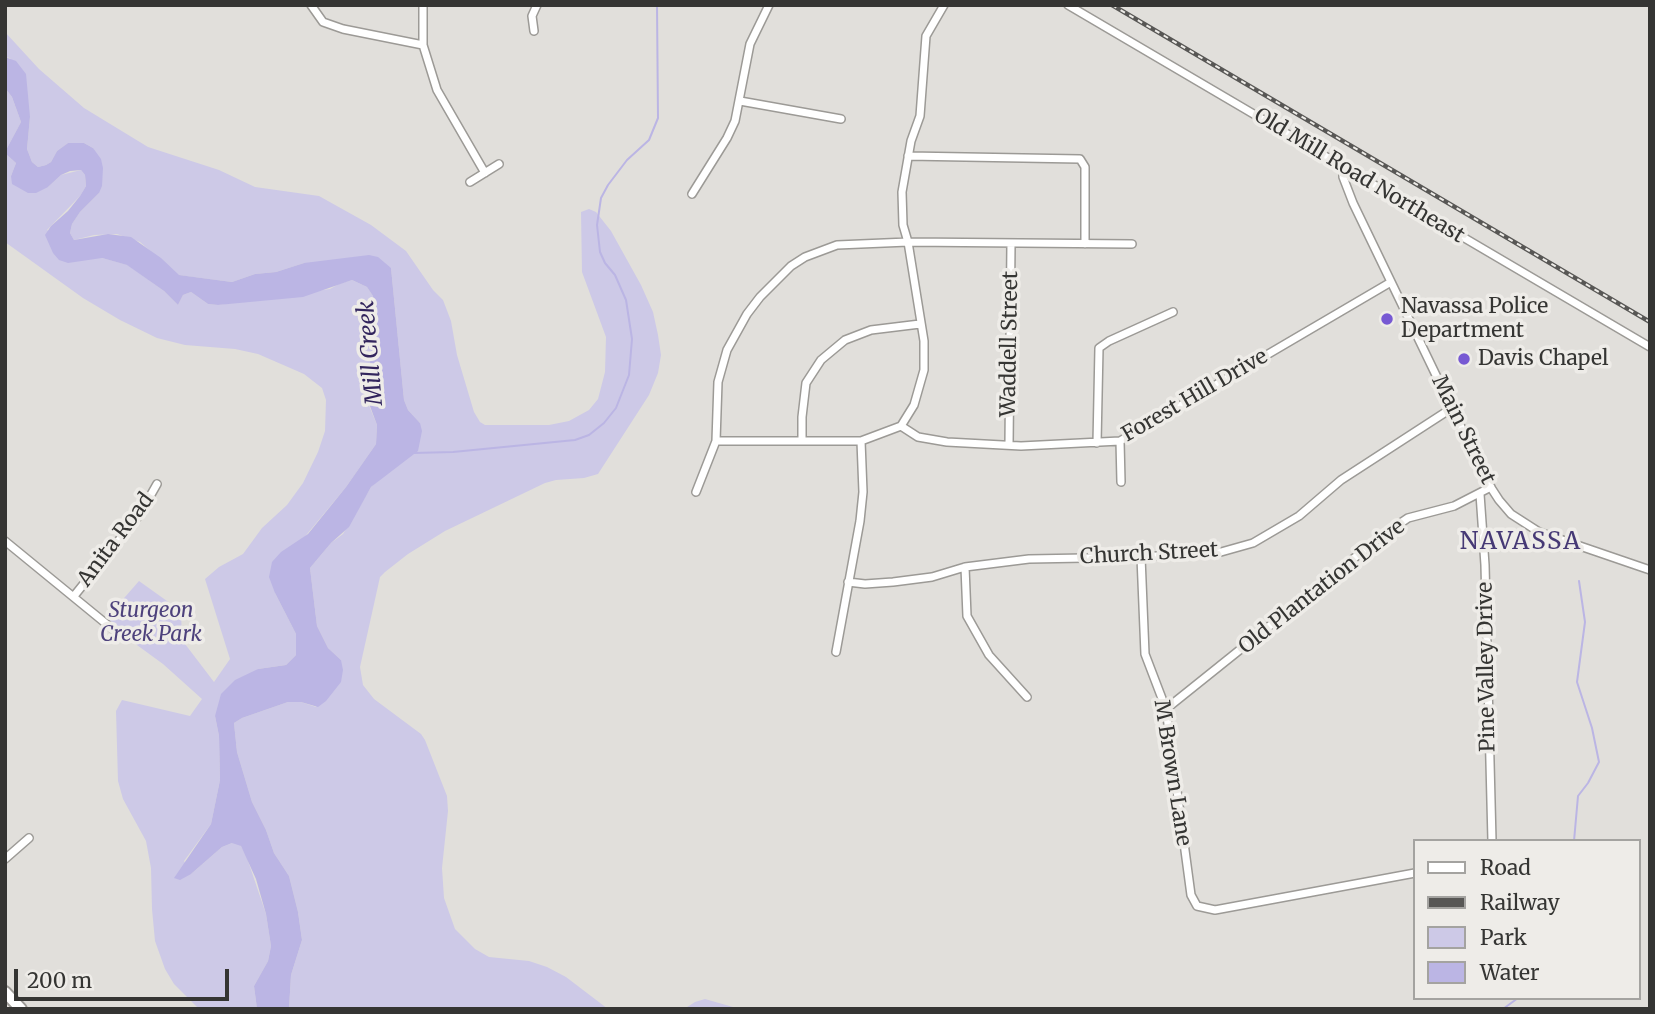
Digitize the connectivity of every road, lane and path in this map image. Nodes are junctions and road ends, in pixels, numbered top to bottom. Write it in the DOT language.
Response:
graph roads {
  1 [pos="311,5"];
  2 [pos="423,5"];
  3 [pos="537,5"];
  4 [pos="769,5"];
  5 [pos="944,5"];
  6 [pos="1068,5"];
  7 [pos="534,31"];
  8 [pos="423,45"];
  9 [pos="740,101"];
  10 [pos="841,119"];
  11 [pos="908,156"];
  12 [pos="499,164"];
  13 [pos="1343,167"];
  14 [pos="485,173"];
  15 [pos="470,181"];
  16 [pos="692,194"];
  17 [pos="908,242"];
  18 [pos="1011,243"];
  19 [pos="1085,244"];
  20 [pos="1132,244"];
  21 [pos="1391,282"];
  22 [pos="1173,312"];
  23 [pos="920,324"];
  24 [pos="1650,348"];
  25 [pos="1452,408"];
  26 [pos="901,425"];
  27 [pos="802,439"];
  28 [pos="716,441"];
  29 [pos="861,441"];
  30 [pos="1120,441"];
  31 [pos="1097,443"];
  32 [pos="1009,445"];
  33 [pos="1121,482"];
  34 [pos="157,484"];
  35 [pos="1491,487"];
  36 [pos="696,492"];
  37 [pos="1480,494"];
  38 [pos="5,541"];
  39 [pos="1141,557"];
  40 [pos="965,567"];
  41 [pos="1650,570"];
  42 [pos="848,582"];
  43 [pos="74,596"];
  44 [pos="115,631"];
  45 [pos="836,652"];
  46 [pos="1027,697"];
  47 [pos="1166,709"];
  48 [pos="29,838"];
  49 [pos="1492,839"];
  50 [pos="5,859"];
  51 [pos="1414,873"];
  52 [pos="5,992"];
  53 [pos="21,1009"];
  1 -- 8 [label="street"];
  2 -- 8 [label="street"];
  3 -- 7 [label="street"];
  4 -- 9 [label="street"];
  5 -- 11 [label="street"];
  6 -- 13 [label="street, Old Mill Road Northeast"];
  8 -- 14 [label="street"];
  9 -- 10 [label="street"];
  9 -- 16 [label="street"];
  11 -- 17 [label="street"];
  11 -- 19 [label="street"];
  12 -- 14 [label="street"];
  13 -- 21 [label="street, Main Street"];
  13 -- 24 [label="street, Old Mill Road Northeast"];
  14 -- 15 [label="street"];
  17 -- 18 [label="street"];
  17 -- 23 [label="street"];
  17 -- 28 [label="street"];
  18 -- 19 [label="street"];
  18 -- 32 [label="street, Waddell Street"];
  19 -- 20 [label="street"];
  21 -- 25 [label="street, Main Street"];
  21 -- 30 [label="street, Forest Hill Drive"];
  22 -- 31 [label="street"];
  23 -- 26 [label="street"];
  23 -- 27 [label="street"];
  25 -- 35 [label="street, Main Street"];
  25 -- 39 [label="street, Church Street"];
  26 -- 29 [label="street"];
  26 -- 32 [label="street, Forest Hill Drive"];
  27 -- 28 [label="street"];
  27 -- 29 [label="street"];
  28 -- 36 [label="street"];
  29 -- 42 [label="street"];
  30 -- 31 [label="street, Forest Hill Drive"];
  30 -- 33 [label="street"];
  31 -- 32 [label="street, Forest Hill Drive"];
  34 -- 43 [label="street, Anita Road"];
  35 -- 37 [label="street, Old Plantation Drive"];
  35 -- 41 [label="street, Main Street"];
  37 -- 47 [label="street, Old Plantation Drive"];
  37 -- 49 [label="street, Pine Valley Drive"];
  38 -- 43 [label="street"];
  39 -- 40 [label="street, Church Street"];
  39 -- 47 [label="street, M Brown Lane"];
  40 -- 42 [label="street, Church Street"];
  40 -- 46 [label="street"];
  42 -- 45 [label="street"];
  43 -- 44 [label="street"];
  47 -- 51 [label="street, M Brown Lane"];
  48 -- 50 [label="street"];
  52 -- 53 [label="main road"];
}
